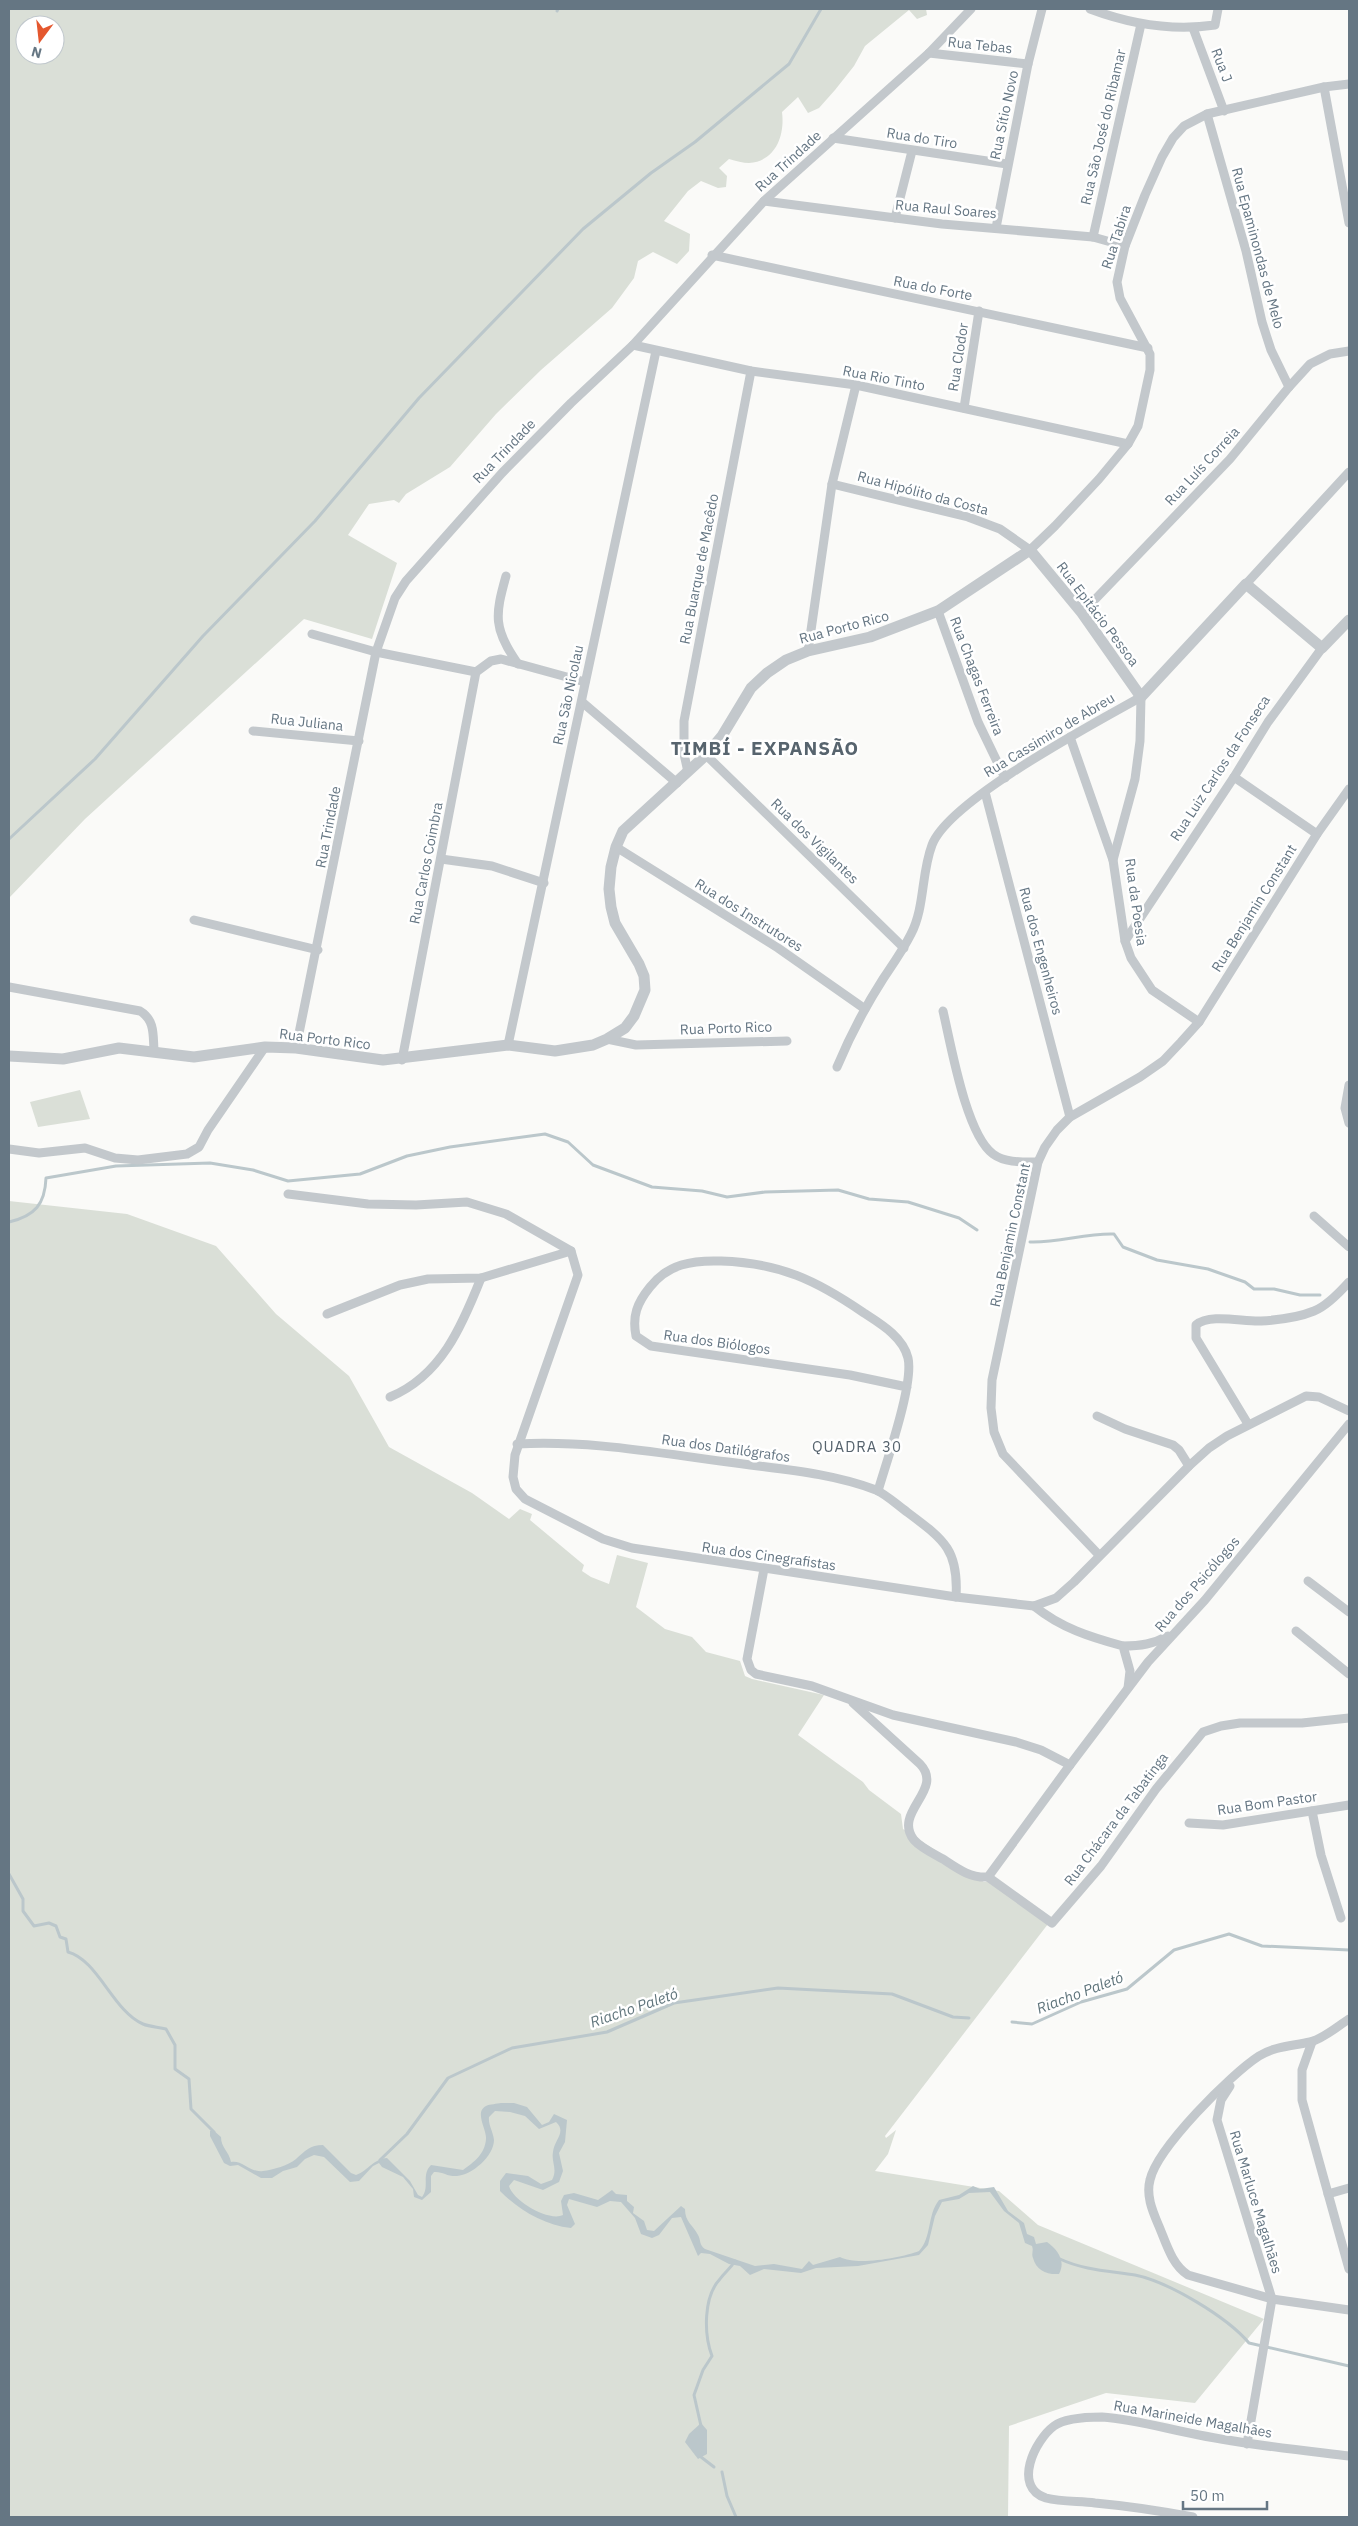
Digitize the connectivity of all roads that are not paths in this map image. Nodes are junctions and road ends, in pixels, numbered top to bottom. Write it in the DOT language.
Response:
graph roads {
  1 [pos="971,9"];
  2 [pos="1042,9"];
  3 [pos="1090,9"];
  4 [pos="1218,9"];
  5 [pos="1103,11"];
  6 [pos="1141,24"];
  7 [pos="1193,28"];
  8 [pos="929,53"];
  9 [pos="1028,64"];
  10 [pos="1349,84"];
  11 [pos="1324,87"];
  12 [pos="1224,111"];
  13 [pos="1207,114"];
  14 [pos="834,138"];
  15 [pos="912,151"];
  16 [pos="1008,164"];
  17 [pos="764,201"];
  18 [pos="894,218"];
  19 [pos="1349,223"];
  20 [pos="996,228"];
  21 [pos="1093,237"];
  22 [pos="1125,246"];
  23 [pos="712,255"];
  24 [pos="979,311"];
  25 [pos="633,345"];
  26 [pos="1148,348"];
  27 [pos="656,351"];
  28 [pos="1349,351"];
  29 [pos="751,371"];
  30 [pos="856,385"];
  31 [pos="1288,387"];
  32 [pos="964,408"];
  33 [pos="1128,444"];
  34 [pos="1349,472"];
  35 [pos="832,484"];
  36 [pos="1030,550"];
  37 [pos="506,576"];
  38 [pos="1246,584"];
  39 [pos="938,611"];
  40 [pos="1082,613"];
  41 [pos="1349,620"];
  42 [pos="312,634"];
  43 [pos="1322,648"];
  44 [pos="808,651"];
  45 [pos="376,652"];
  46 [pos="518,664"];
  47 [pos="476,672"];
  48 [pos="585,682"];
  49 [pos="1141,697"];
  50 [pos="582,702"];
  51 [pos="254,731"];
  52 [pos="1070,737"];
  53 [pos="358,741"];
  54 [pos="706,756"];
  55 [pos="688,772"];
  56 [pos="1004,778"];
  57 [pos="1234,778"];
  58 [pos="677,782"];
  59 [pos="1349,789"];
  60 [pos="985,792"];
  61 [pos="1318,834"];
  62 [pos="616,847"];
  63 [pos="440,859"];
  64 [pos="1113,860"];
  65 [pos="544,883"];
  66 [pos="194,920"];
  67 [pos="1125,941"];
  68 [pos="904,948"];
  69 [pos="318,950"];
  70 [pos="9,987"];
  71 [pos="865,1009"];
  72 [pos="943,1011"];
  73 [pos="1199,1022"];
  74 [pos="607,1040"];
  75 [pos="787,1041"];
  76 [pos="508,1046"];
  77 [pos="266,1047"];
  78 [pos="296,1048"];
  79 [pos="154,1051"];
  80 [pos="9,1056"];
  81 [pos="402,1060"];
  82 [pos="837,1067"];
  83 [pos="1349,1087"];
  84 [pos="1070,1117"];
  85 [pos="1349,1124"];
  86 [pos="9,1149"];
  87 [pos="1038,1162"];
  88 [pos="288,1194"];
  89 [pos="1314,1216"];
  90 [pos="1349,1247"];
  91 [pos="571,1251"];
  92 [pos="481,1278"];
  93 [pos="1349,1282"];
  94 [pos="327,1314"];
  95 [pos="907,1387"];
  96 [pos="390,1397"];
  97 [pos="1349,1411"];
  98 [pos="1097,1416"];
  99 [pos="1248,1424"];
  100 [pos="1349,1424"];
  101 [pos="517,1444"];
  102 [pos="1188,1466"];
  103 [pos="878,1491"];
  104 [pos="1100,1555"];
  105 [pos="764,1569"];
  106 [pos="1308,1581"];
  107 [pos="956,1597"];
  108 [pos="1034,1606"];
  109 [pos="1349,1612"];
  110 [pos="1296,1630"];
  111 [pos="1173,1633"];
  112 [pos="1124,1646"];
  113 [pos="1349,1674"];
  114 [pos="1127,1690"];
  115 [pos="851,1702"];
  116 [pos="1349,1718"];
  117 [pos="1070,1765"];
  118 [pos="1349,1805"];
  119 [pos="1312,1811"];
  120 [pos="1189,1823"];
  121 [pos="988,1877"];
  122 [pos="1341,1918"];
  123 [pos="1349,2019"];
  124 [pos="1312,2042"];
  125 [pos="1235,2077"];
  126 [pos="1349,2188"];
  127 [pos="1328,2194"];
  128 [pos="1349,2269"];
  129 [pos="1272,2299"];
  130 [pos="1349,2310"];
  131 [pos="1247,2444"];
  132 [pos="1349,2456"];
  133 [pos="1193,2517"];
  1 -- 8 [label="street, Rua Trindade"];
  2 -- 9 [label="street, Rua Sítio Novo"];
  3 -- 5 [label="street"];
  4 -- 7 [label="street"];
  5 -- 6 [label="street"];
  6 -- 7 [label="street"];
  6 -- 21 [label="street, Rua São José do Ribamar"];
  7 -- 12 [label="street, Rua J"];
  8 -- 9 [label="street, Rua Tebas"];
  8 -- 14 [label="street, Rua Trindade"];
  9 -- 16 [label="street, Rua Sítio Novo"];
  10 -- 11 [label="street, Rua Tabira"];
  11 -- 12 [label="street, Rua Tabira"];
  11 -- 19 [label="street"];
  12 -- 13 [label="street, Rua Tabira"];
  13 -- 22 [label="street, Rua Tabira"];
  13 -- 31 [label="street, Rua Epaminondas de Melo"];
  14 -- 15 [label="street, Rua do Tiro"];
  14 -- 17 [label="street, Rua Trindade"];
  15 -- 16 [label="street, Rua do Tiro"];
  15 -- 18 [label="street"];
  16 -- 20 [label="street, Rua Sítio Novo"];
  17 -- 18 [label="street, Rua Raul Soares"];
  17 -- 23 [label="street, Rua Trindade"];
  18 -- 20 [label="street, Rua Raul Soares"];
  20 -- 21 [label="street, Rua Raul Soares"];
  21 -- 22 [label="street, Rua Raul Soares"];
  22 -- 26 [label="street, Rua Tabira"];
  23 -- 24 [label="street, Rua do Forte"];
  23 -- 25 [label="street, Rua Trindade"];
  24 -- 26 [label="street, Rua do Forte"];
  24 -- 32 [label="street, Rua Clodor"];
  25 -- 27 [label="street, Rua Rio Tinto"];
  25 -- 45 [label="street, Rua Trindade"];
  26 -- 33 [label="street, Rua Tabira"];
  27 -- 29 [label="street, Rua Rio Tinto"];
  27 -- 48 [label="street, Rua São Nicolau"];
  28 -- 31 [label="street, Rua Luís Correia"];
  29 -- 30 [label="street, Rua Rio Tinto"];
  29 -- 55 [label="street, Rua Buarque de Macêdo"];
  30 -- 32 [label="street, Rua Rio Tinto"];
  30 -- 35 [label="street"];
  31 -- 40 [label="street, Rua Luís Correia"];
  32 -- 33 [label="street, Rua Rio Tinto"];
  33 -- 36 [label="street, Rua Tabira"];
  34 -- 38 [label="street, Rua Cassimiro de Abreu"];
  35 -- 36 [label="street, Rua Hipólito da Costa"];
  35 -- 44 [label="street"];
  36 -- 39 [label="street, Rua Porto Rico"];
  36 -- 40 [label="street, Rua Epitácio Pessoa"];
  37 -- 46 [label="street"];
  38 -- 43 [label="street"];
  38 -- 49 [label="street, Rua Cassimiro de Abreu"];
  39 -- 44 [label="street, Rua Porto Rico"];
  39 -- 56 [label="street, Rua Chagas Ferreira"];
  40 -- 49 [label="street, Rua Epitácio Pessoa"];
  41 -- 43 [label="street, Rua Luiz Carlos da Fonseca"];
  42 -- 45 [label="street"];
  43 -- 57 [label="street, Rua Luiz Carlos da Fonseca"];
  44 -- 54 [label="street, Rua Porto Rico"];
  45 -- 47 [label="street"];
  45 -- 53 [label="street, Rua Trindade"];
  46 -- 47 [label="street"];
  46 -- 48 [label="street"];
  47 -- 63 [label="street, Rua Carlos Coimbra"];
  48 -- 50 [label="street, Rua São Nicolau"];
  49 -- 52 [label="street, Rua Cassimiro de Abreu"];
  49 -- 64 [label="street, Rua da Poesia"];
  50 -- 58 [label="street"];
  50 -- 65 [label="street, Rua São Nicolau"];
  51 -- 53 [label="street, Rua Juliana"];
  52 -- 56 [label="street, Rua Cassimiro de Abreu"];
  52 -- 64 [label="street"];
  53 -- 69 [label="street, Rua Trindade"];
  54 -- 55 [label="street, Rua Porto Rico"];
  54 -- 68 [label="street, Rua dos Vigilantes"];
  55 -- 58 [label="street, Rua Porto Rico"];
  56 -- 60 [label="street, Rua Cassimiro de Abreu"];
  57 -- 61 [label="street"];
  57 -- 67 [label="street, Rua Luiz Carlos da Fonseca"];
  58 -- 62 [label="street, Rua Porto Rico"];
  59 -- 61 [label="street, Rua Benjamin Constant"];
  60 -- 68 [label="street, Rua Cassimiro de Abreu"];
  60 -- 84 [label="street, Rua dos Engenheiros"];
  61 -- 73 [label="street, Rua Benjamin Constant"];
  62 -- 71 [label="street, Rua dos Instrutores"];
  62 -- 74 [label="street, Rua Porto Rico"];
  63 -- 65 [label="street"];
  63 -- 81 [label="street, Rua Carlos Coimbra"];
  64 -- 67 [label="street, Rua da Poesia"];
  65 -- 76 [label="street, Rua São Nicolau"];
  66 -- 69 [label="street"];
  67 -- 73 [label="street, Rua da Poesia"];
  68 -- 71 [label="street, Rua Cassimiro de Abreu"];
  69 -- 78 [label="street, Rua Trindade"];
  70 -- 79 [label="street"];
  71 -- 82 [label="street, Rua Cassimiro de Abreu"];
  72 -- 87 [label="street"];
  73 -- 84 [label="street, Rua Benjamin Constant"];
  74 -- 75 [label="street, Rua Porto Rico"];
  74 -- 76 [label="street, Rua Porto Rico"];
  76 -- 81 [label="street, Rua Porto Rico"];
  77 -- 78 [label="street, Rua Porto Rico"];
  77 -- 79 [label="street, Rua Porto Rico"];
  77 -- 86 [label="street"];
  78 -- 81 [label="street, Rua Porto Rico"];
  79 -- 80 [label="street, Rua Porto Rico"];
  83 -- 85 [label="street"];
  84 -- 87 [label="street, Rua Benjamin Constant"];
  87 -- 104 [label="street, Rua Benjamin Constant"];
  88 -- 91 [label="street"];
  89 -- 90 [label="street"];
  91 -- 92 [label="street"];
  91 -- 101 [label="street"];
  92 -- 94 [label="street"];
  92 -- 96 [label="street"];
  93 -- 99 [label="street"];
  95 -- 95 [label="street, Rua dos Biólogos"];
  95 -- 103 [label="street, Rua dos Biólogos"];
  97 -- 99 [label="street, Rua dos Cinegrafistas"];
  98 -- 102 [label="street"];
  99 -- 102 [label="street, Rua dos Cinegrafistas"];
  100 -- 111 [label="street, Rua dos Psicólogos"];
  101 -- 103 [label="street, Rua dos Datilógrafos"];
  101 -- 105 [label="street, Rua dos Cinegrafistas"];
  102 -- 104 [label="street, Rua dos Cinegrafistas"];
  103 -- 107 [label="street, Rua dos Datilógrafos"];
  104 -- 108 [label="street, Rua dos Cinegrafistas"];
  105 -- 107 [label="street, Rua dos Cinegrafistas"];
  105 -- 115 [label="street"];
  106 -- 109 [label="street"];
  107 -- 108 [label="street, Rua dos Cinegrafistas"];
  108 -- 112 [label="street"];
  110 -- 113 [label="street"];
  111 -- 112 [label="street"];
  111 -- 114 [label="street, Rua dos Psicólogos"];
  112 -- 114 [label="street"];
  114 -- 117 [label="street, Rua dos Psicólogos"];
  115 -- 117 [label="street"];
  115 -- 121 [label="street"];
  116 -- 121 [label="street, Rua Chácara da Tabatinga"];
  117 -- 121 [label="street, Rua dos Psicólogos"];
  118 -- 119 [label="street, Rua Bom Pastor"];
  119 -- 120 [label="street, Rua Bom Pastor"];
  119 -- 122 [label="street"];
  123 -- 124 [label="street"];
  124 -- 125 [label="street"];
  124 -- 127 [label="street"];
  125 -- 129 [label="street, Rua Marluce Magalhães"];
  125 -- 129 [label="street"];
  126 -- 127 [label="street"];
  127 -- 128 [label="street"];
  129 -- 130 [label="street"];
  129 -- 131 [label="street, Rua Marluce Magalhães"];
  131 -- 132 [label="street, Rua Marineide Magalhães"];
  131 -- 133 [label="street, Rua Marineide Magalhães"];
}
